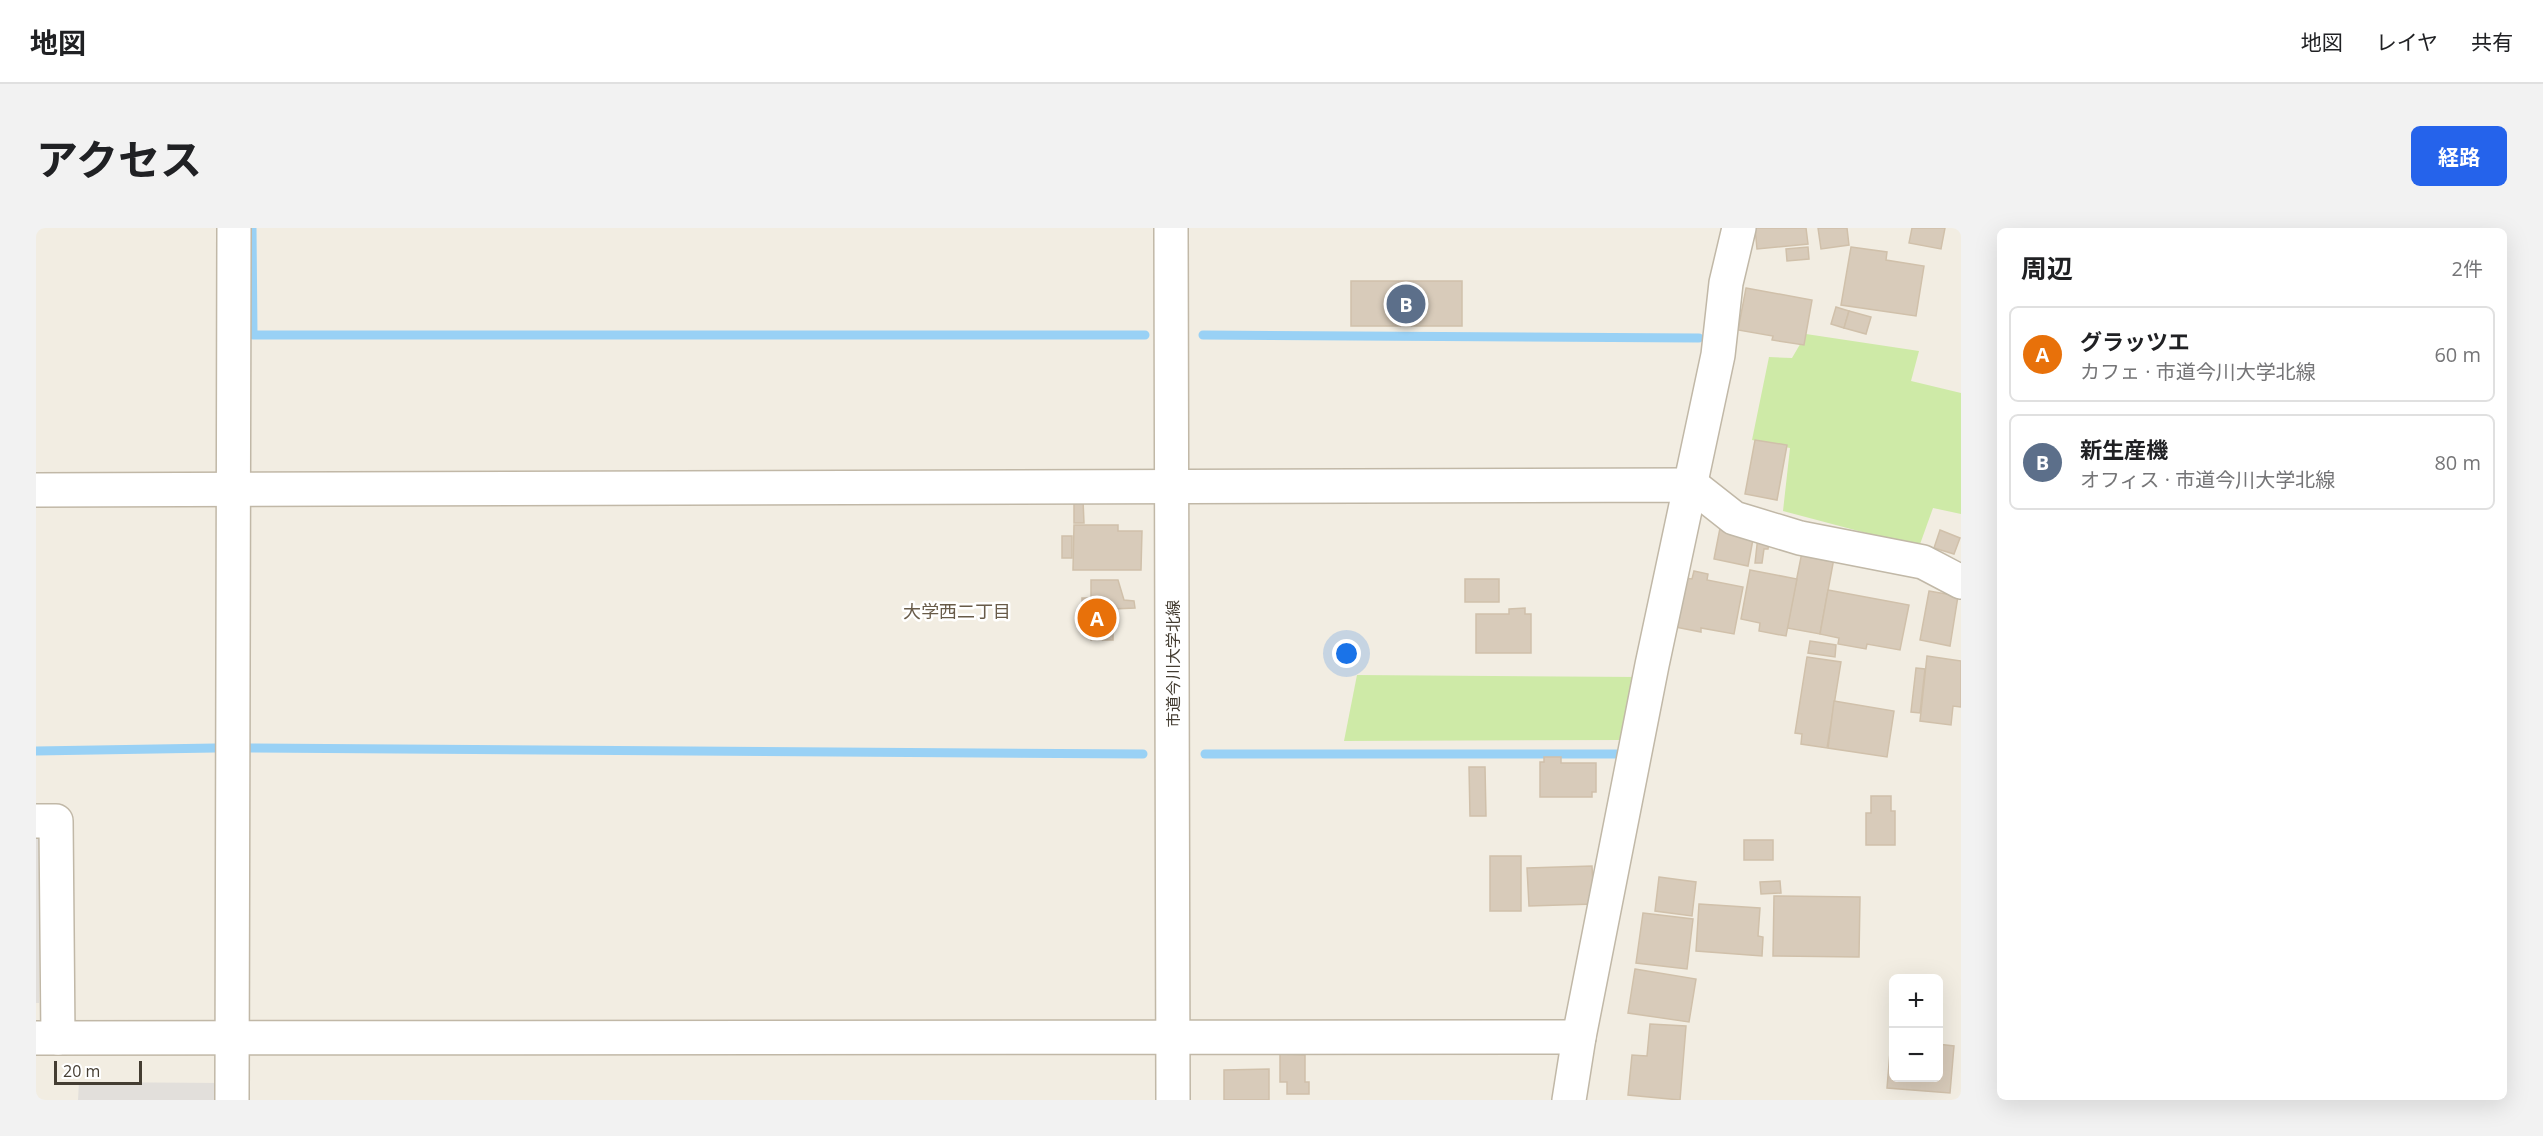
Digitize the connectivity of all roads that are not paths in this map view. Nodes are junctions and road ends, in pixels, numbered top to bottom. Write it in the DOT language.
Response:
graph roads {
  1 [pos="234,228"];
  2 [pos="1171,228"];
  3 [pos="1739,228"];
  4 [pos="1692,485"];
  5 [pos="1173,488"];
  6 [pos="36,490"];
  7 [pos="235,490"];
  8 [pos="1961,582"];
  9 [pos="36,821"];
  10 [pos="232,1036"];
  11 [pos="1173,1036"];
  12 [pos="1579,1037"];
  13 [pos="47,1038"];
  14 [pos="232,1100"];
  15 [pos="1173,1100"];
  16 [pos="1569,1100"];
  1 -- 7 [label="street"];
  2 -- 5 [label="street, 市道今川大学北線"];
  3 -- 4 [label="street"];
  4 -- 5 [label="street"];
  4 -- 8 [label="street"];
  4 -- 12 [label="street"];
  5 -- 7 [label="street"];
  5 -- 11 [label="street, 市道今川大学北線"];
  6 -- 7 [label="street"];
  7 -- 10 [label="street"];
  9 -- 13 [label="street"];
  10 -- 11 [label="street"];
  10 -- 13 [label="street"];
  10 -- 14 [label="street"];
  11 -- 12 [label="street"];
  11 -- 15 [label="street, 市道今川大学北線"];
  12 -- 16 [label="street"];
}
